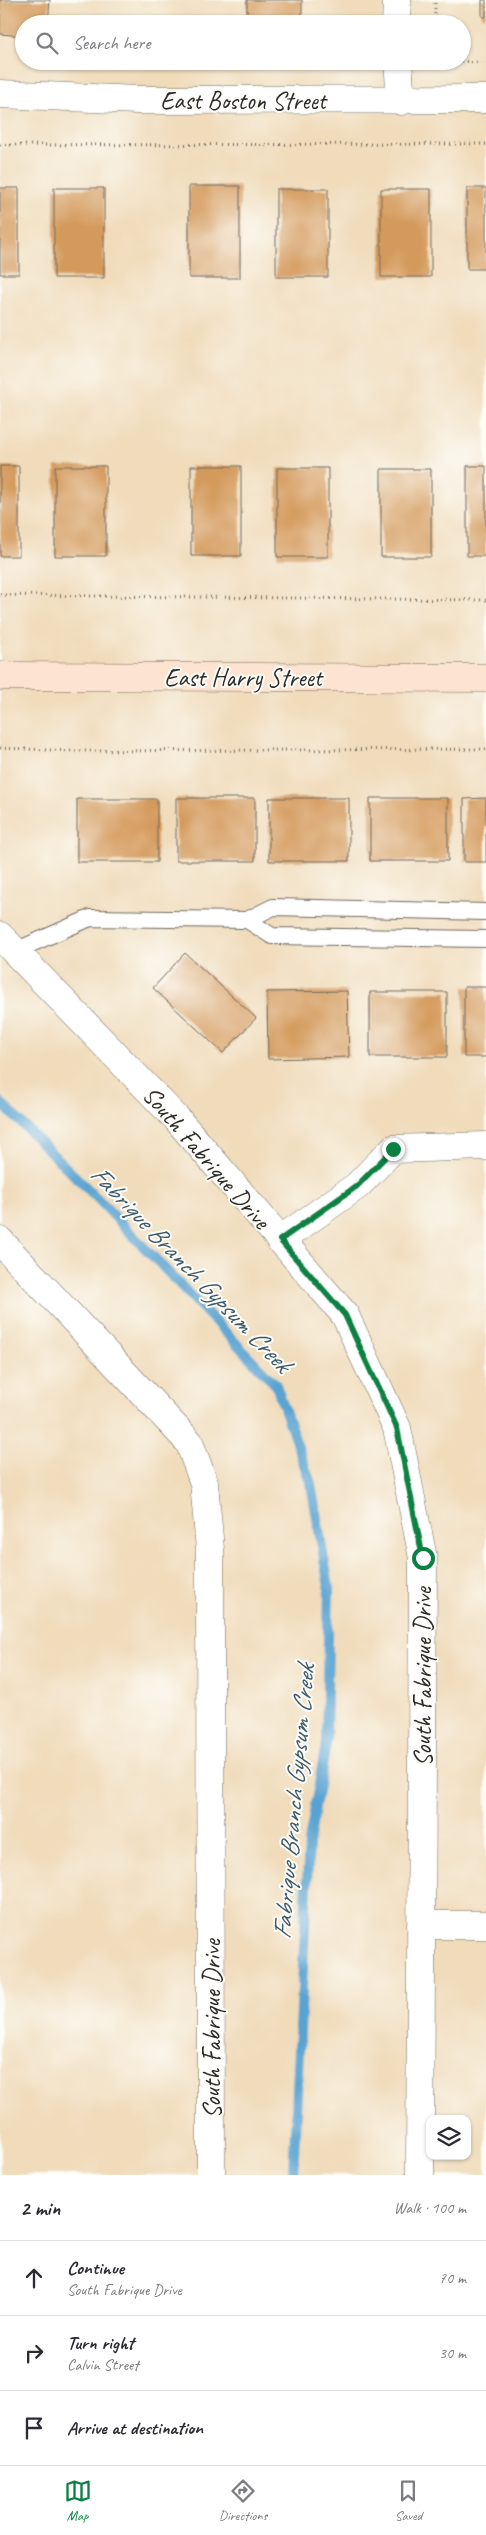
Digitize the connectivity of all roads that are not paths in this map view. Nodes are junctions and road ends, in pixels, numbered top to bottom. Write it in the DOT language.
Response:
graph roads {
  1 [pos="397,0"];
  2 [pos="396,15"];
  3 [pos="399,70"];
  4 [pos="0,94"];
  5 [pos="486,99"];
  6 [pos="401,101"];
  7 [pos="0,676"];
  8 [pos="486,678"];
  9 [pos="423,911"];
  10 [pos="486,912"];
  11 [pos="247,920"];
  12 [pos="423,938"];
  13 [pos="486,938"];
  14 [pos="7,943"];
  15 [pos="486,1146"];
  16 [pos="280,1240"];
  17 [pos="0,1241"];
  18 [pos="421,1925"];
  19 [pos="486,1925"];
  20 [pos="211,2175"];
  21 [pos="420,2175"];
  1 -- 2 [label="street"];
  3 -- 6 [label="street"];
  4 -- 6 [label="street, East Boston Street"];
  5 -- 6 [label="street, East Boston Street"];
  7 -- 8 [label="main road, East Harry Street"];
  9 -- 10 [label="lane"];
  9 -- 11 [label="lane"];
  9 -- 12 [label="lane"];
  11 -- 12 [label="lane"];
  11 -- 14 [label="lane"];
  12 -- 13 [label="lane"];
  14 -- 16 [label="street, South Fabrique Drive"];
  15 -- 16 [label="street"];
  16 -- 18 [label="street, South Fabrique Drive"];
  17 -- 20 [label="street, South Fabrique Drive"];
  18 -- 19 [label="street"];
  18 -- 21 [label="street, South Fabrique Drive"];
}
